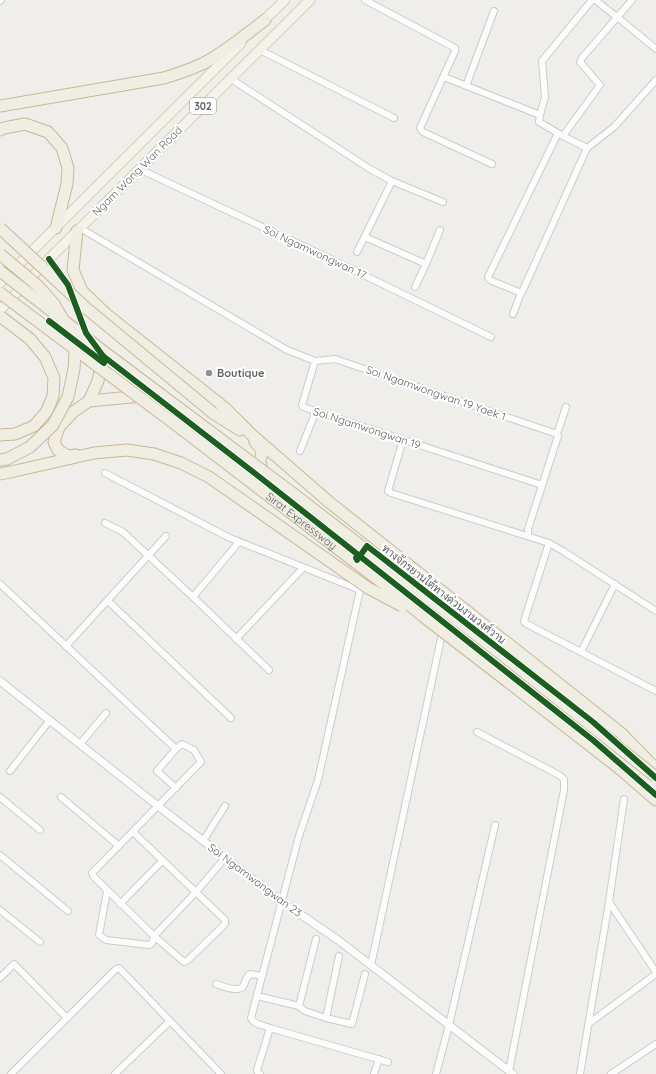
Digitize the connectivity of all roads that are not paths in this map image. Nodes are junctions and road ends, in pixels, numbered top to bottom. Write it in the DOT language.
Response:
graph roads {
  1 [pos="285,0"];
  2 [pos="310,0"];
  3 [pos="365,0"];
  4 [pos="593,0"];
  5 [pos="632,0"];
  6 [pos="494,11"];
  7 [pos="617,17"];
  8 [pos="265,20"];
  9 [pos="656,49"];
  10 [pos="260,50"];
  11 [pos="444,76"];
  12 [pos="231,78"];
  13 [pos="656,80"];
  14 [pos="466,86"];
  15 [pos="0,106"];
  16 [pos="540,115"];
  17 [pos="394,118"];
  18 [pos="0,130"];
  19 [pos="560,134"];
  20 [pos="587,148"];
  21 [pos="492,164"];
  22 [pos="139,169"];
  23 [pos="392,181"];
  24 [pos="443,202"];
  25 [pos="0,228"];
  26 [pos="56,228"];
  27 [pos="78,230"];
  28 [pos="440,230"];
  29 [pos="365,236"];
  30 [pos="357,252"];
  31 [pos="0,254"];
  32 [pos="49,259"];
  33 [pos="426,264"];
  34 [pos="0,271"];
  35 [pos="0,284"];
  36 [pos="415,287"];
  37 [pos="0,293"];
  38 [pos="521,293"];
  39 [pos="0,310"];
  40 [pos="512,314"];
  41 [pos="0,316"];
  42 [pos="491,337"];
  43 [pos="103,356"];
  44 [pos="315,360"];
  45 [pos="152,395"];
  46 [pos="89,401"];
  47 [pos="566,407"];
  48 [pos="316,411"];
  49 [pos="557,434"];
  50 [pos="0,435"];
  51 [pos="251,436"];
  52 [pos="403,440"];
  53 [pos="300,451"];
  54 [pos="94,453"];
  55 [pos="276,456"];
  56 [pos="0,460"];
  57 [pos="252,470"];
  58 [pos="105,472"];
  59 [pos="0,474"];
  60 [pos="266,482"];
  61 [pos="542,484"];
  62 [pos="105,523"];
  63 [pos="166,536"];
  64 [pos="528,536"];
  65 [pos="239,542"];
  66 [pos="549,543"];
  67 [pos="149,555"];
  68 [pos="368,562"];
  69 [pos="303,568"];
  70 [pos="0,584"];
  71 [pos="615,584"];
  72 [pos="360,590"];
  73 [pos="193,597"];
  74 [pos="108,601"];
  75 [pos="656,611"];
  76 [pos="424,617"];
  77 [pos="444,623"];
  78 [pos="236,639"];
  79 [pos="66,646"];
  80 [pos="581,652"];
  81 [pos="268,670"];
  82 [pos="0,681"];
  83 [pos="656,691"];
  84 [pos="106,713"];
  85 [pos="231,718"];
  86 [pos="50,720"];
  87 [pos="477,732"];
  88 [pos="80,744"];
  89 [pos="176,749"];
  90 [pos="656,769"];
  91 [pos="10,771"];
  92 [pos="656,777"];
  93 [pos="176,788"];
  94 [pos="656,795"];
  95 [pos="61,796"];
  96 [pos="0,797"];
  97 [pos="624,799"];
  98 [pos="656,800"];
  99 [pos="158,806"];
  100 [pos="225,806"];
  101 [pos="495,825"];
  102 [pos="40,830"];
  103 [pos="133,832"];
  104 [pos="203,841"];
  105 [pos="119,846"];
  106 [pos="0,855"];
  107 [pos="225,858"];
  108 [pos="162,861"];
  109 [pos="107,891"];
  110 [pos="196,892"];
  111 [pos="281,901"];
  112 [pos="609,902"];
  113 [pos="120,904"];
  114 [pos="0,910"];
  115 [pos="68,911"];
  116 [pos="154,936"];
  117 [pos="316,938"];
  118 [pos="40,942"];
  119 [pos="339,956"];
  120 [pos="371,965"];
  121 [pos="365,974"];
  122 [pos="656,974"];
  123 [pos="262,976"];
  124 [pos="0,978"];
  125 [pos="216,984"];
  126 [pos="257,996"];
  127 [pos="299,1006"];
  128 [pos="66,1018"];
  129 [pos="326,1018"];
  130 [pos="170,1020"];
  131 [pos="588,1024"];
  132 [pos="449,1025"];
  133 [pos="270,1028"];
  134 [pos="656,1044"];
  135 [pos="379,1059"];
  136 [pos="388,1062"];
  137 [pos="511,1073"];
  138 [pos="11,1074"];
  139 [pos="115,1074"];
  140 [pos="221,1074"];
  141 [pos="260,1074"];
  142 [pos="374,1074"];
  143 [pos="436,1074"];
  144 [pos="580,1074"];
  145 [pos="611,1074"];
  1 -- 8 [label="main road, Ngam Wong Wan Road / 302"];
  2 -- 10 [label="main road, Ngam Wong Wan Road / 302"];
  3 -- 11 [label="street"];
  4 -- 7 [label="street"];
  4 -- 16 [label="street"];
  5 -- 7 [label="street"];
  6 -- 14 [label="street"];
  7 -- 9 [label="street"];
  7 -- 19 [label="street"];
  8 -- 15 [label="highway"];
  8 -- 26 [label="main road, Ngam Wong Wan Road / 302"];
  10 -- 12 [label="main road, Ngam Wong Wan Road / 302"];
  10 -- 17 [label="street"];
  11 -- 14 [label="street"];
  11 -- 21 [label="street"];
  12 -- 22 [label="main road, Ngam Wong Wan Road / 302"];
  12 -- 23 [label="street"];
  13 -- 20 [label="street"];
  14 -- 16 [label="street"];
  16 -- 19 [label="street"];
  18 -- 26 [label="highway"];
  19 -- 20 [label="street"];
  19 -- 38 [label="street"];
  20 -- 38 [label="street"];
  22 -- 27 [label="main road, Ngam Wong Wan Road / 302"];
  22 -- 42 [label="street, Soi Ngamwongwan 17"];
  23 -- 24 [label="street"];
  23 -- 29 [label="street"];
  25 -- 51 [label="highway, bridge"];
  26 -- 35 [label="main road, Ngam Wong Wan Road / 302"];
  27 -- 32 [label="main road, Ngam Wong Wan Road / 302"];
  27 -- 44 [label="street"];
  27 -- 51 [label="highway"];
  28 -- 33 [label="street"];
  29 -- 30 [label="street"];
  29 -- 33 [label="street"];
  31 -- 56 [label="highway, bridge"];
  32 -- 39 [label="main road, Ngam Wong Wan Road / 302"];
  32 -- 43 [label="street"];
  33 -- 36 [label="street"];
  34 -- 92 [label="highway, Sirat Expressway, bridge"];
  37 -- 76 [label="highway, Sirat Expressway, bridge"];
  38 -- 40 [label="street"];
  41 -- 50 [label="highway"];
  43 -- 45 [label="street"];
  43 -- 46 [label="highway"];
  44 -- 48 [label="street, Soi Ngamwongwan 19"];
  44 -- 49 [label="street, Soi Ngamwongwan 19 Yaek 1"];
  45 -- 46 [label="highway"];
  45 -- 57 [label="street"];
  46 -- 54 [label="highway"];
  47 -- 49 [label="street"];
  48 -- 52 [label="street, Soi Ngamwongwan 19"];
  48 -- 53 [label="street"];
  49 -- 61 [label="street"];
  51 -- 55 [label="highway"];
  51 -- 57 [label="highway"];
  52 -- 61 [label="street, Soi Ngamwongwan 19"];
  52 -- 64 [label="street"];
  54 -- 59 [label="highway"];
  54 -- 76 [label="highway, bridge"];
  55 -- 60 [label="highway"];
  55 -- 90 [label="highway"];
  57 -- 60 [label="street"];
  58 -- 65 [label="street"];
  60 -- 68 [label="street"];
  61 -- 64 [label="street"];
  62 -- 67 [label="street"];
  63 -- 67 [label="street"];
  64 -- 66 [label="street"];
  65 -- 69 [label="street"];
  65 -- 73 [label="street"];
  66 -- 71 [label="street"];
  66 -- 80 [label="street"];
  67 -- 73 [label="street"];
  67 -- 74 [label="street"];
  68 -- 72 [label="street"];
  68 -- 77 [label="street"];
  69 -- 72 [label="street"];
  69 -- 78 [label="street"];
  70 -- 79 [label="street"];
  71 -- 75 [label="street"];
  71 -- 80 [label="street"];
  72 -- 111 [label="street"];
  73 -- 78 [label="street"];
  74 -- 79 [label="street"];
  74 -- 85 [label="street"];
  76 -- 98 [label="highway, Sirat Expressway, bridge"];
  77 -- 94 [label="street"];
  77 -- 120 [label="street"];
  78 -- 81 [label="street"];
  79 -- 89 [label="street"];
  80 -- 83 [label="street"];
  82 -- 86 [label="street, Soi Ngamwongwan 23"];
  84 -- 88 [label="street"];
  86 -- 88 [label="street, Soi Ngamwongwan 23"];
  86 -- 91 [label="street"];
  87 -- 137 [label="street"];
  88 -- 99 [label="street, Soi Ngamwongwan 23"];
  89 -- 93 [label="street"];
  89 -- 93 [label="street"];
  93 -- 99 [label="street"];
  95 -- 105 [label="street"];
  96 -- 102 [label="street"];
  97 -- 112 [label="street"];
  99 -- 103 [label="street"];
  99 -- 104 [label="street, Soi Ngamwongwan 23"];
  100 -- 104 [label="street"];
  101 -- 132 [label="street"];
  103 -- 105 [label="street"];
  103 -- 108 [label="street"];
  104 -- 107 [label="street, Soi Ngamwongwan 23"];
  105 -- 109 [label="street"];
  106 -- 115 [label="street"];
  107 -- 110 [label="street"];
  107 -- 111 [label="street, Soi Ngamwongwan 23"];
  108 -- 110 [label="street"];
  108 -- 113 [label="street"];
  109 -- 113 [label="street"];
  109 -- 116 [label="street"];
  110 -- 116 [label="street"];
  110 -- 116 [label="street"];
  111 -- 120 [label="street, Soi Ngamwongwan 23"];
  111 -- 123 [label="street"];
  112 -- 122 [label="street"];
  112 -- 131 [label="street"];
  113 -- 116 [label="street"];
  114 -- 118 [label="street"];
  117 -- 127 [label="street"];
  119 -- 129 [label="street"];
  120 -- 132 [label="street, Soi Ngamwongwan 23"];
  121 -- 129 [label="street"];
  122 -- 131 [label="street"];
  123 -- 125 [label="street"];
  123 -- 126 [label="street"];
  124 -- 128 [label="street"];
  126 -- 127 [label="street"];
  126 -- 133 [label="street"];
  127 -- 129 [label="street"];
  128 -- 130 [label="street"];
  128 -- 138 [label="street"];
  130 -- 139 [label="street"];
  130 -- 140 [label="street"];
  131 -- 144 [label="street"];
  132 -- 137 [label="street, Soi Ngamwongwan 23"];
  132 -- 143 [label="street"];
  133 -- 135 [label="street"];
  133 -- 141 [label="street"];
  134 -- 145 [label="street"];
  135 -- 136 [label="street"];
  135 -- 142 [label="street"];
}
